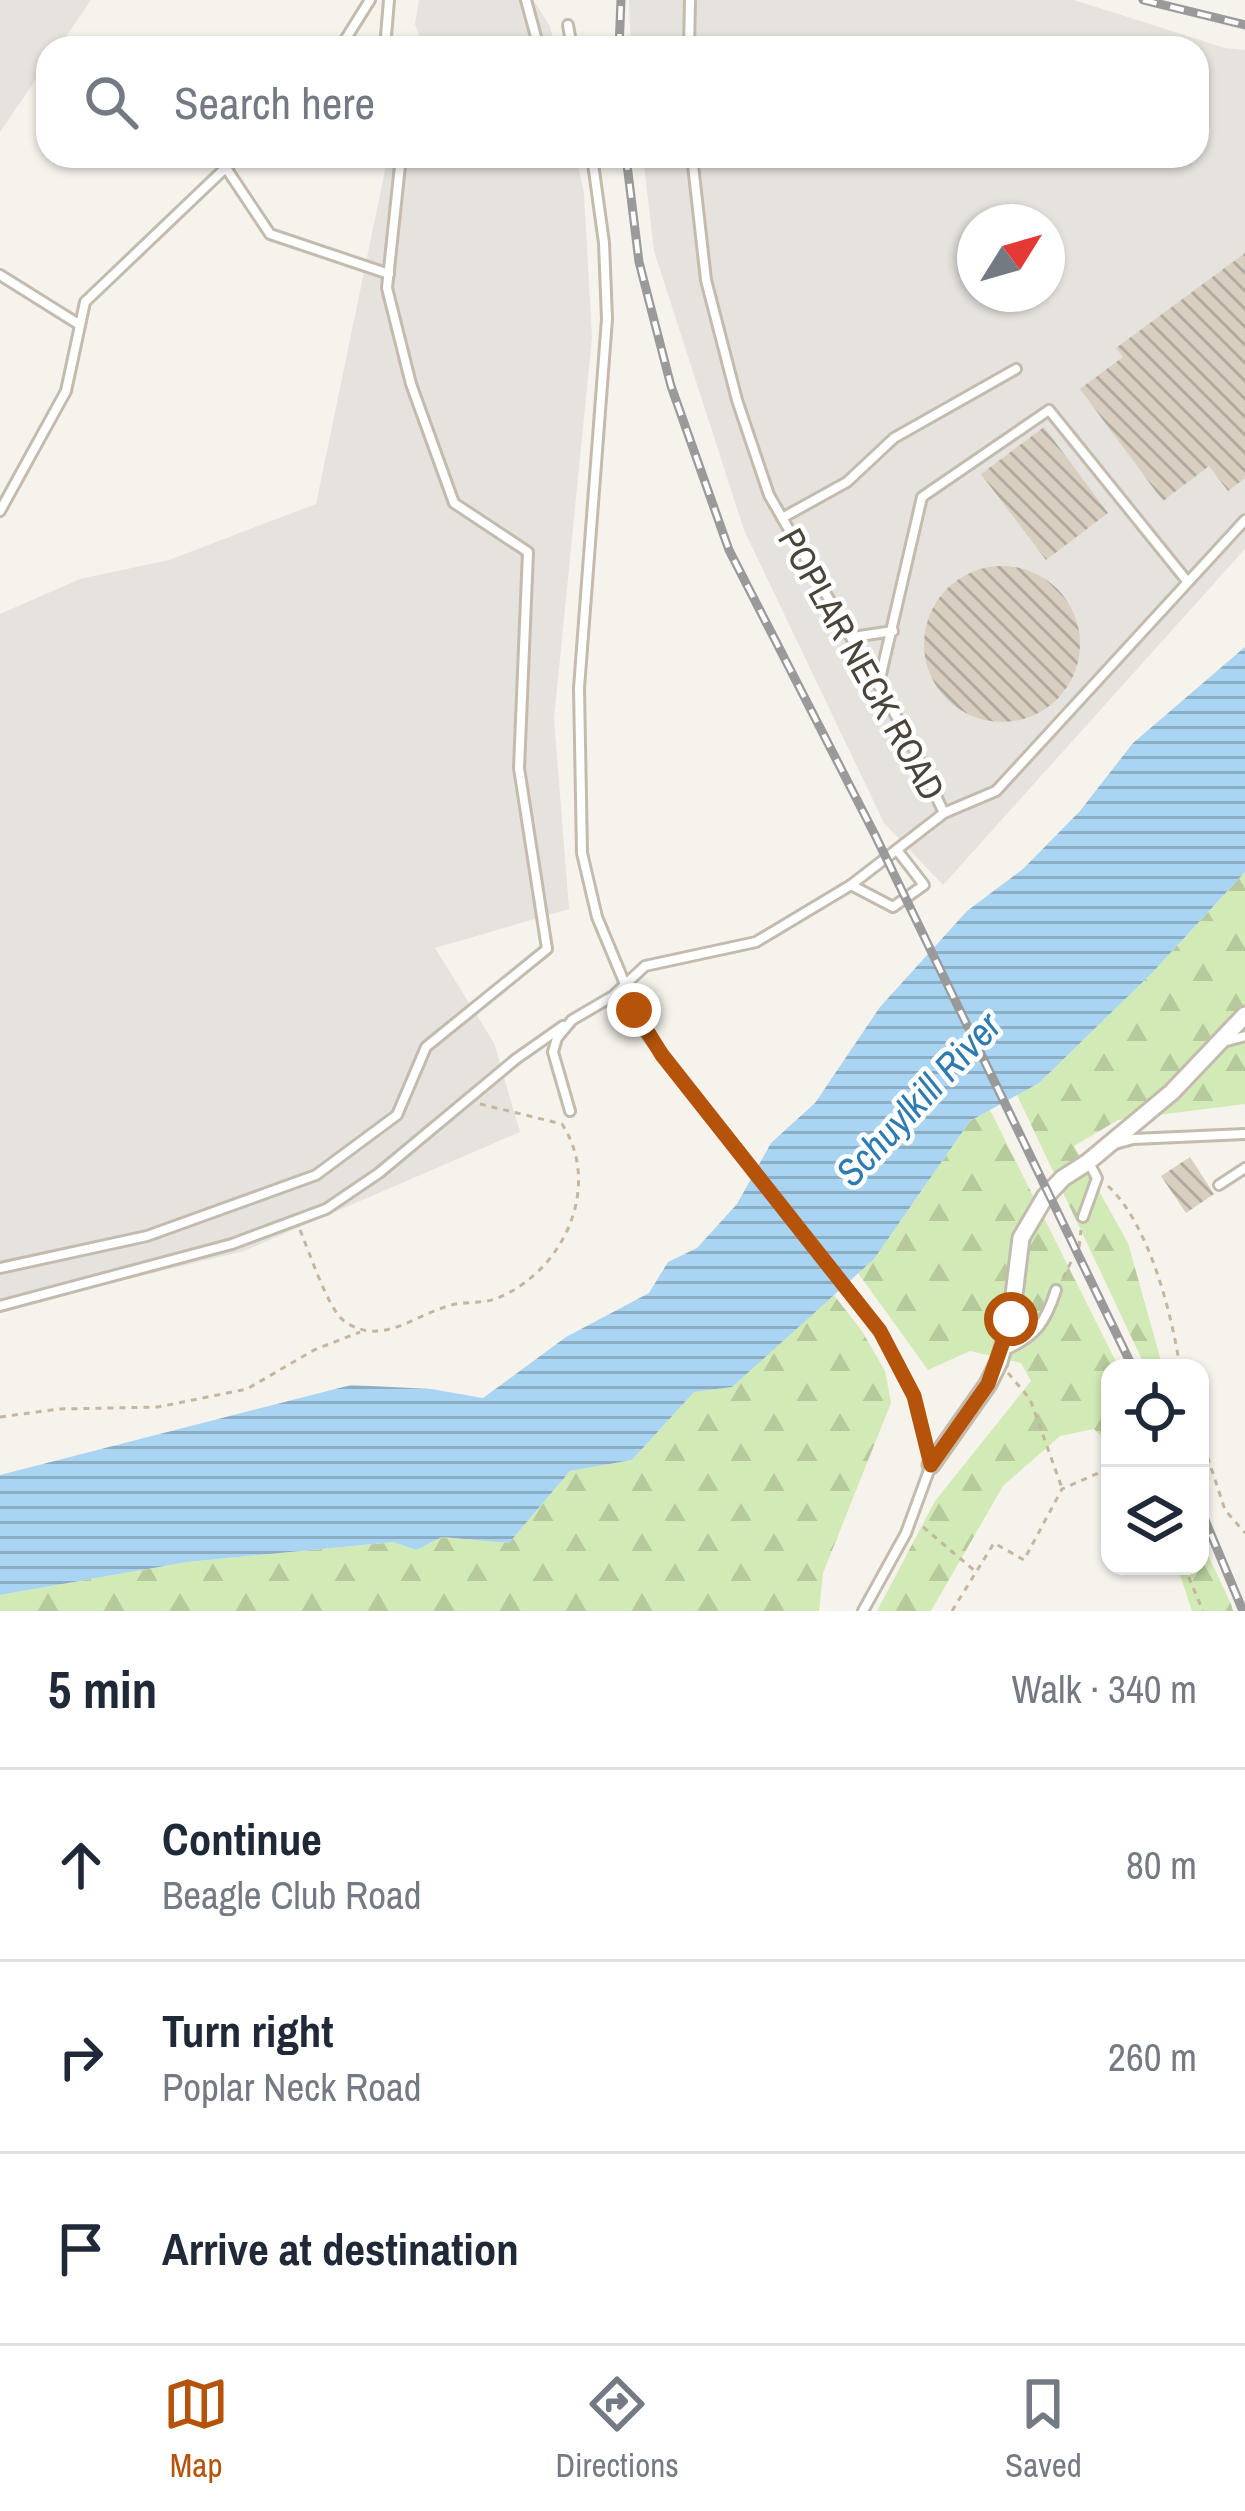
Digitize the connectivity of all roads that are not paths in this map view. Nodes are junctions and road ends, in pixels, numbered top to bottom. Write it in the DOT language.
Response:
graph roads {
  1 [pos="370,0"];
  2 [pos="389,0"];
  3 [pos="526,0"];
  4 [pos="690,0"];
  5 [pos="568,25"];
  6 [pos="348,36"];
  7 [pos="387,36"];
  8 [pos="536,36"];
  9 [pos="570,36"];
  10 [pos="688,36"];
  11 [pos="226,168"];
  12 [pos="400,168"];
  13 [pos="594,168"];
  14 [pos="693,168"];
  15 [pos="389,274"];
  16 [pos="0,275"];
  17 [pos="80,325"];
  18 [pos="1016,370"];
  19 [pos="0,511"];
  20 [pos="782,518"];
  21 [pos="1245,520"];
  22 [pos="1187,581"];
  23 [pos="893,631"];
  24 [pos="853,637"];
  25 [pos="879,684"];
  26 [pos="944,813"];
  27 [pos="897,850"];
  28 [pos="851,885"];
  29 [pos="623,983"];
  30 [pos="1245,1015"];
  31 [pos="572,1020"];
  32 [pos="1245,1036"];
  33 [pos="1221,1042"];
  34 [pos="570,1111"];
  35 [pos="1245,1134"];
  36 [pos="1109,1145"];
  37 [pos="1088,1162"];
  38 [pos="1245,1168"];
  39 [pos="1219,1185"];
  40 [pos="1083,1217"];
  41 [pos="0,1268"];
  42 [pos="1056,1290"];
  43 [pos="0,1306"];
  44 [pos="1000,1357"];
  45 [pos="931,1465"];
  46 [pos="863,1611"];
  1 -- 6 [label="lane"];
  2 -- 7 [label="lane"];
  3 -- 8 [label="lane"];
  4 -- 10 [label="lane"];
  5 -- 9 [label="lane"];
  11 -- 15 [label="lane"];
  11 -- 17 [label="lane"];
  12 -- 15 [label="lane"];
  13 -- 29 [label="lane"];
  14 -- 20 [label="lane, POPLAR NECK ROAD"];
  15 -- 41 [label="lane"];
  16 -- 17 [label="lane"];
  17 -- 19 [label="lane"];
  18 -- 20 [label="lane"];
  20 -- 24 [label="lane, POPLAR NECK ROAD"];
  21 -- 22 [label="lane"];
  22 -- 23 [label="lane"];
  22 -- 26 [label="lane"];
  23 -- 24 [label="lane"];
  23 -- 25 [label="lane"];
  24 -- 25 [label="lane, POPLAR NECK ROAD"];
  25 -- 26 [label="lane, POPLAR NECK ROAD"];
  26 -- 27 [label="lane, POPLAR NECK ROAD"];
  27 -- 28 [label="lane, POPLAR NECK ROAD"];
  27 -- 28 [label="lane"];
  28 -- 29 [label="lane, POPLAR NECK ROAD"];
  29 -- 31 [label="lane, POPLAR NECK ROAD"];
  29 -- 45 [label="lane"];
  30 -- 33 [label="street"];
  31 -- 34 [label="lane"];
  31 -- 43 [label="lane, POPLAR NECK ROAD"];
  32 -- 33 [label="lane"];
  33 -- 36 [label="street"];
  35 -- 36 [label="lane"];
  36 -- 37 [label="street"];
  37 -- 40 [label="lane"];
  37 -- 44 [label="street"];
  38 -- 39 [label="lane"];
  42 -- 44 [label="lane"];
  44 -- 45 [label="street"];
  45 -- 46 [label="lane"];
}
